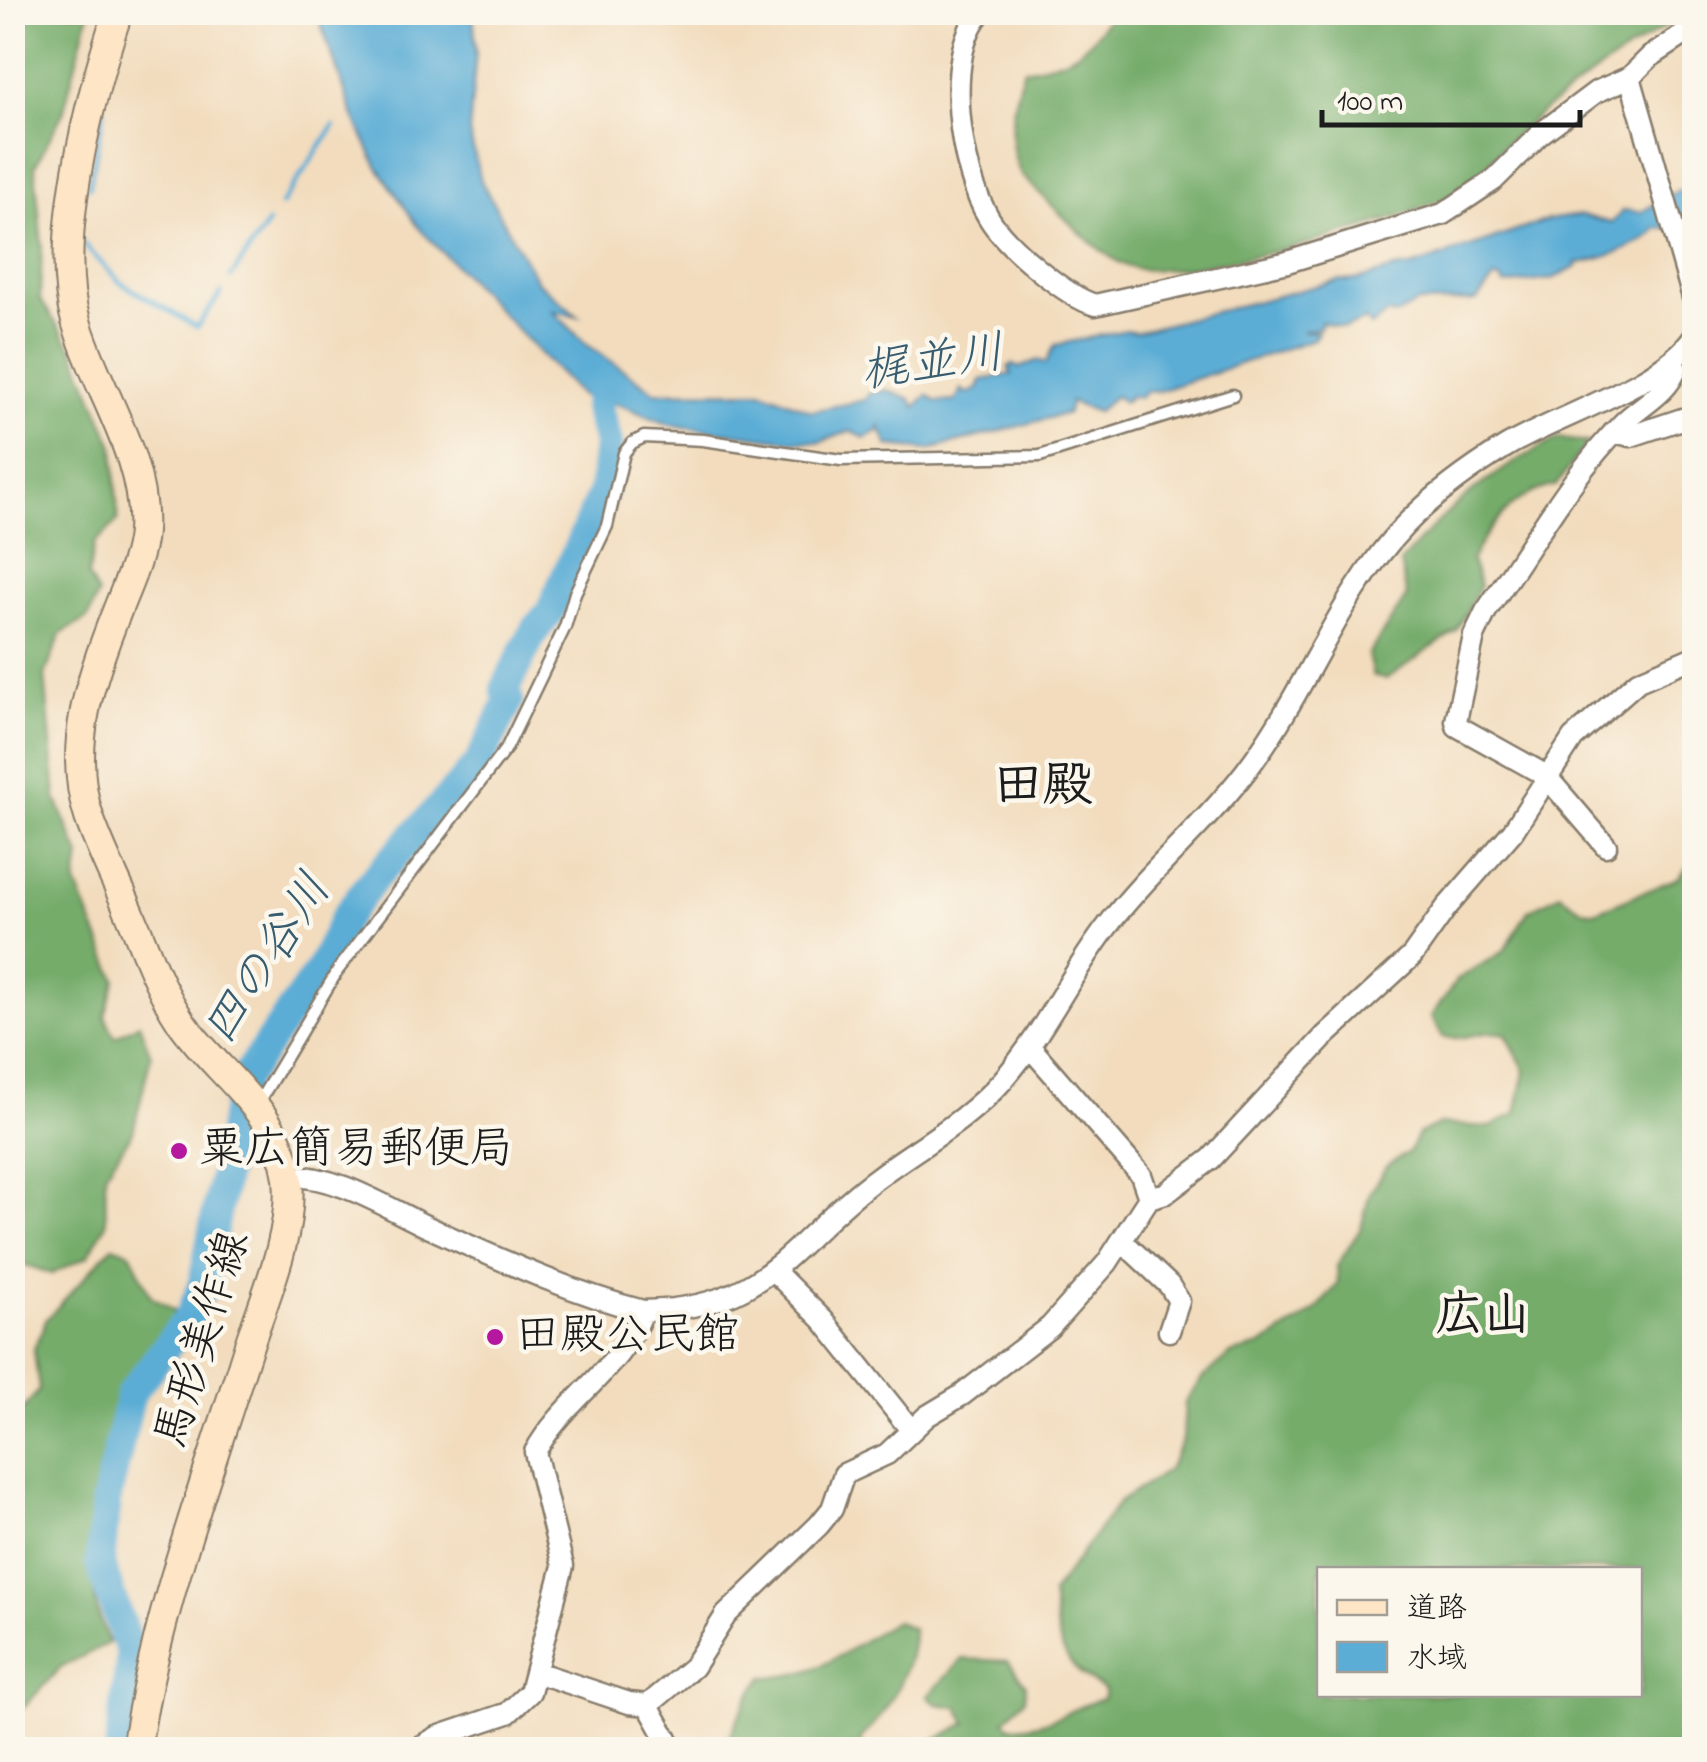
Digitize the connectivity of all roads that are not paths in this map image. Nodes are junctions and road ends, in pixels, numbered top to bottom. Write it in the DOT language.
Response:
graph roads {
  1 [pos="118,12"];
  2 [pos="981,12"];
  3 [pos="1694,28"];
  4 [pos="1630,77"];
  5 [pos="1694,301"];
  6 [pos="1694,338"];
  7 [pos="1673,362"];
  8 [pos="1233,395"];
  9 [pos="1694,415"];
  10 [pos="1614,432"];
  11 [pos="1694,657"];
  12 [pos="1545,775"];
  13 [pos="1606,846"];
  14 [pos="1030,1047"];
  15 [pos="254,1103"];
  16 [pos="288,1176"];
  17 [pos="1150,1198"];
  18 [pos="1122,1241"];
  19 [pos="774,1272"];
  20 [pos="643,1311"];
  21 [pos="1169,1331"];
  22 [pos="910,1430"];
  23 [pos="536,1672"];
  24 [pos="648,1705"];
  25 [pos="136,1750"];
  26 [pos="415,1750"];
  27 [pos="672,1750"];
  1 -- 15 [label="main road, 馬形美作線"];
  2 -- 4 [label="street"];
  3 -- 4 [label="street"];
  4 -- 5 [label="street"];
  6 -- 7 [label="street"];
  7 -- 10 [label="street"];
  7 -- 14 [label="street"];
  8 -- 15 [label="lane"];
  9 -- 10 [label="street"];
  10 -- 12 [label="street"];
  11 -- 12 [label="street"];
  12 -- 13 [label="street"];
  12 -- 17 [label="street"];
  14 -- 17 [label="street"];
  14 -- 19 [label="street"];
  15 -- 16 [label="main road, 馬形美作線"];
  16 -- 20 [label="street"];
  16 -- 25 [label="main road, 馬形美作線"];
  17 -- 18 [label="street"];
  18 -- 21 [label="street"];
  18 -- 22 [label="street"];
  19 -- 20 [label="street"];
  19 -- 22 [label="street"];
  20 -- 23 [label="street"];
  22 -- 24 [label="street"];
  23 -- 24 [label="street"];
  23 -- 26 [label="street"];
  24 -- 27 [label="street"];
}
